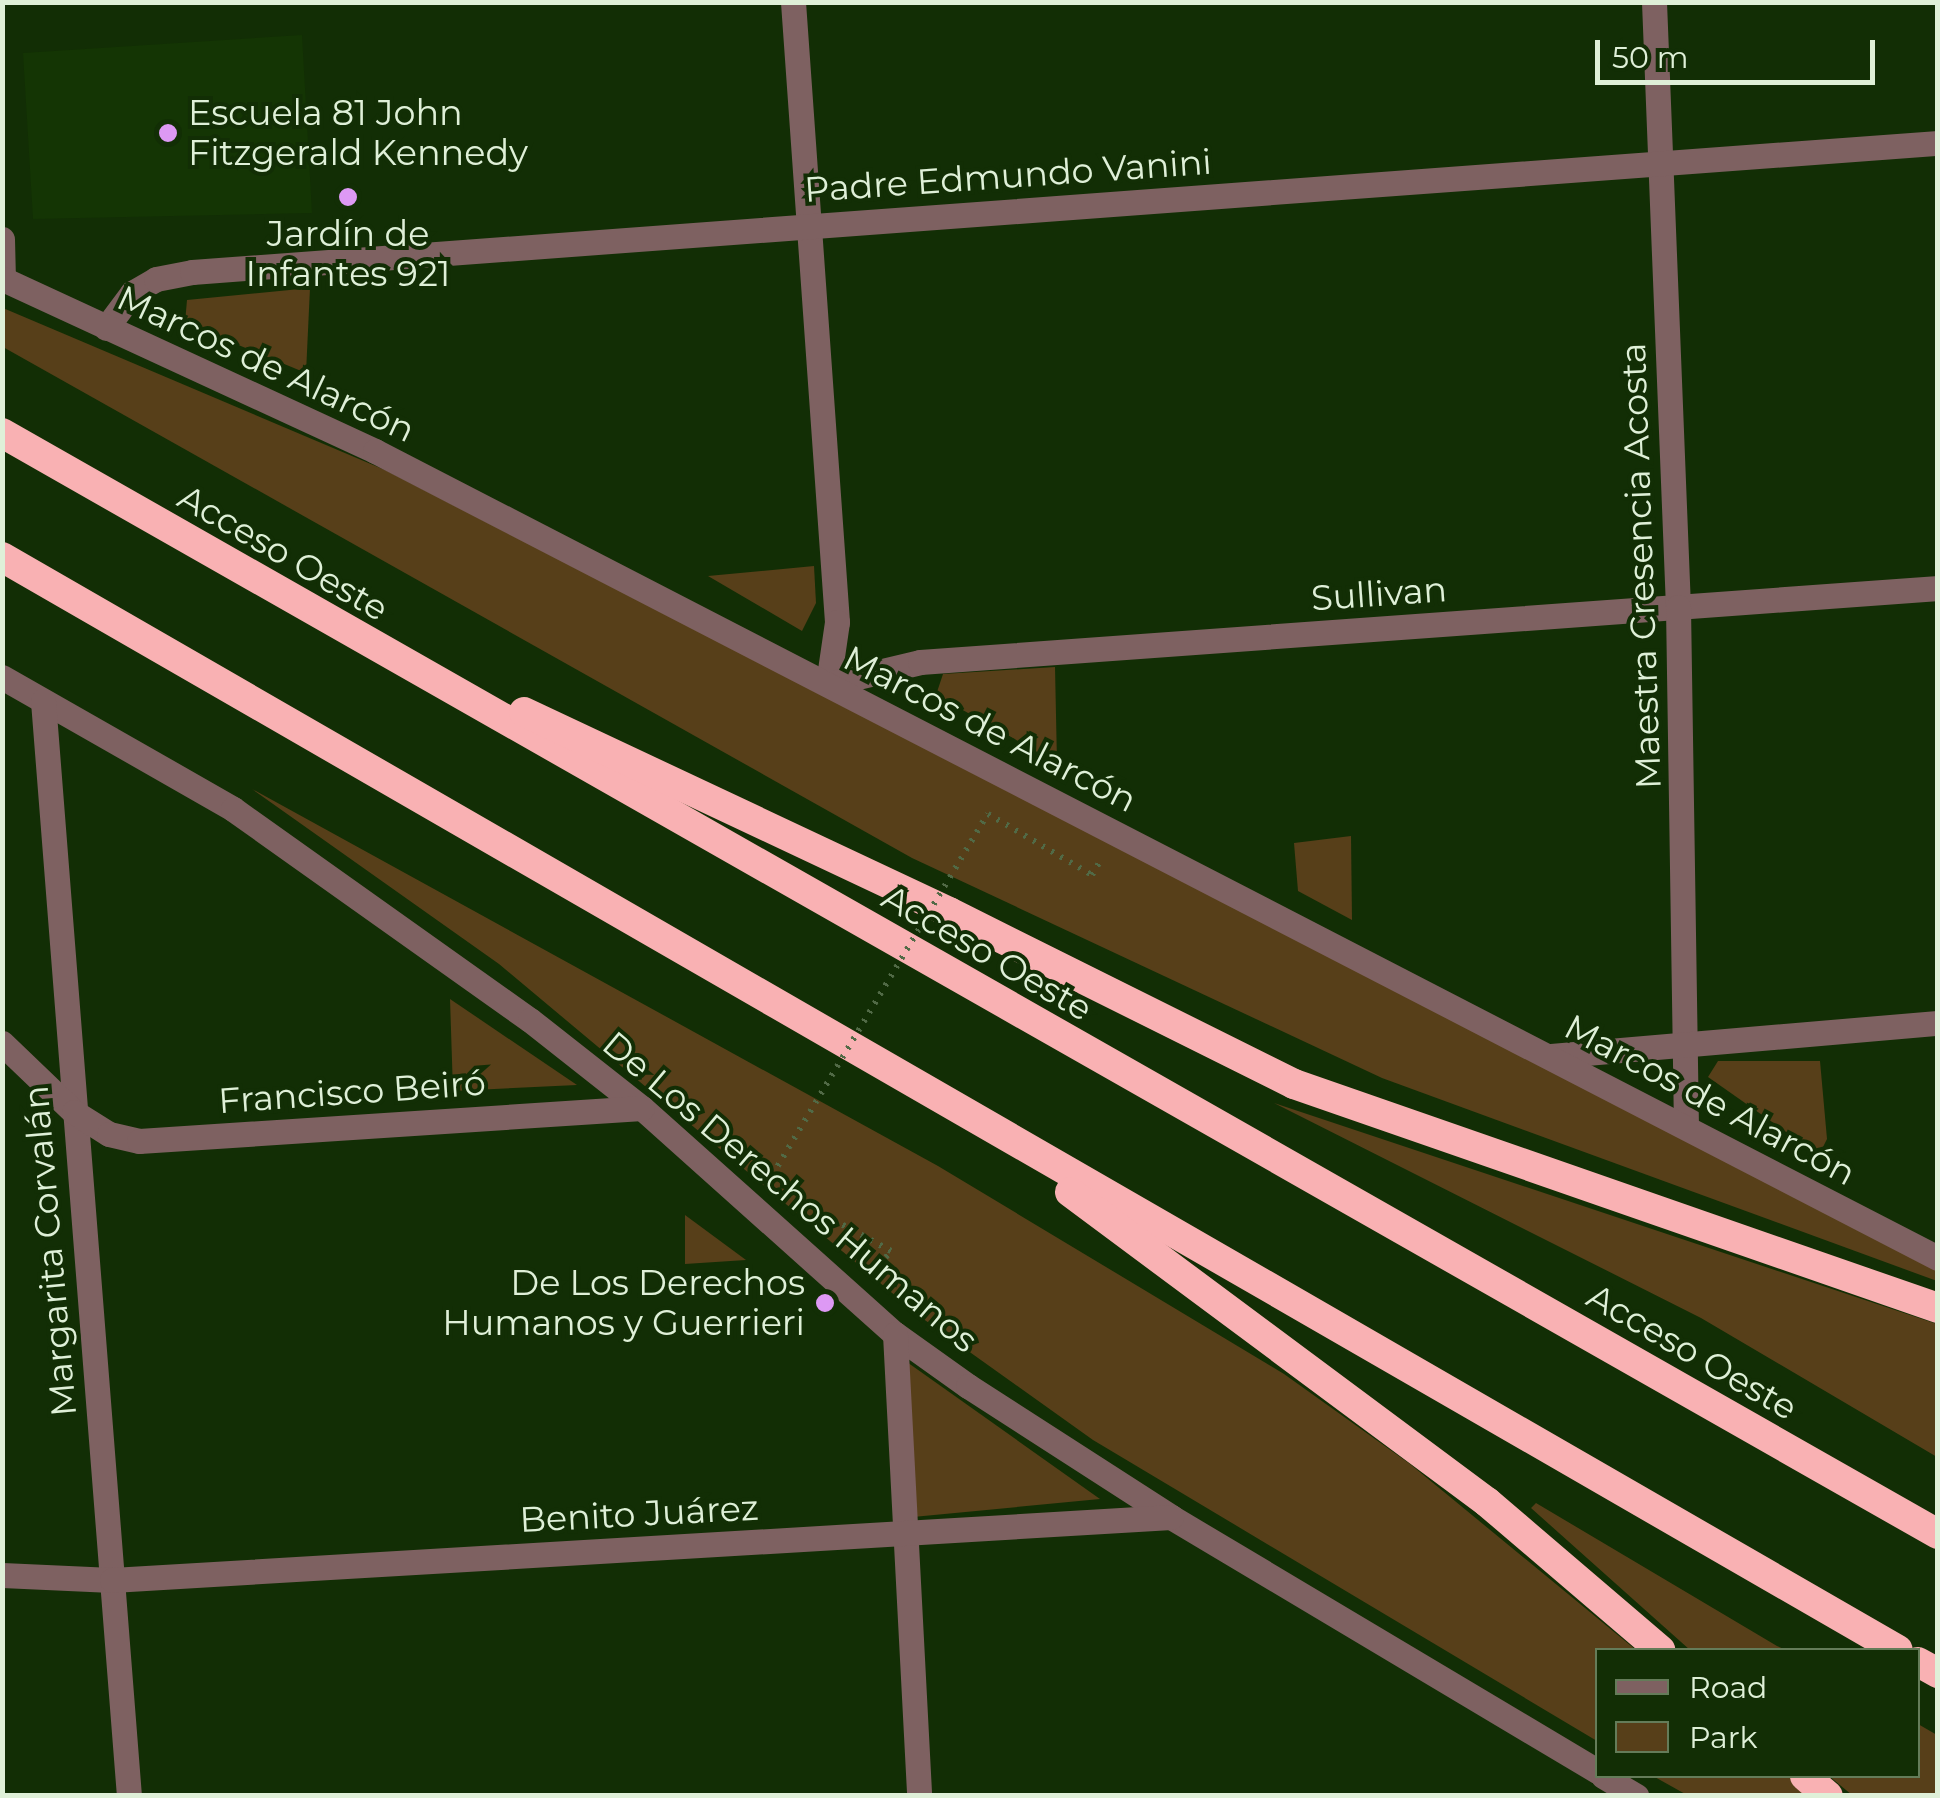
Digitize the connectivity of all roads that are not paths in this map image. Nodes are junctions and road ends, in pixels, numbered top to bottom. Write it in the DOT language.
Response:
graph roads {
  1 [pos="794,2"];
  2 [pos="1654,2"];
  3 [pos="1938,143"];
  4 [pos="1664,161"];
  5 [pos="810,226"];
  6 [pos="2,239"];
  7 [pos="3,279"];
  8 [pos="106,328"];
  9 [pos="2,433"];
  10 [pos="2,557"];
  11 [pos="1938,588"];
  12 [pos="1678,607"];
  13 [pos="311,613"];
  14 [pos="2,677"];
  15 [pos="828,684"];
  16 [pos="25,695"];
  17 [pos="1938,1022"];
  18 [pos="1687,1040"];
  19 [pos="2,1042"];
  20 [pos="1552,1056"];
  21 [pos="934,1094"];
  22 [pos="642,1108"];
  23 [pos="74,1112"];
  24 [pos="1686,1128"];
  25 [pos="1938,1258"];
  26 [pos="1938,1308"];
  27 [pos="895,1334"];
  28 [pos="1171,1517"];
  29 [pos="906,1533"];
  30 [pos="1938,1534"];
  31 [pos="2,1575"];
  32 [pos="112,1580"];
  33 [pos="1658,1648"];
  34 [pos="1895,1648"];
  35 [pos="1595,1771"];
  36 [pos="1607,1778"];
  37 [pos="1807,1778"];
  38 [pos="128,1796"];
  39 [pos="919,1796"];
  40 [pos="1636,1796"];
  41 [pos="1828,1796"];
  1 -- 5 [label="street"];
  2 -- 4 [label="street, Maestra Cresencia Acosta"];
  3 -- 4 [label="street, Padre Edmundo Vanini"];
  4 -- 5 [label="street, Padre Edmundo Vanini"];
  4 -- 12 [label="street, Maestra Cresencia Acosta"];
  5 -- 8 [label="street, Padre Edmundo Vanini"];
  5 -- 15 [label="street"];
  6 -- 7 [label="street"];
  7 -- 8 [label="street, Marcos de Alarcón"];
  8 -- 15 [label="street, Marcos de Alarcón"];
  9 -- 13 [label="highway, Acceso Oeste"];
  10 -- 21 [label="highway"];
  11 -- 12 [label="street, Sullivan"];
  12 -- 15 [label="street, Sullivan"];
  12 -- 18 [label="street, Maestra Cresencia Acosta"];
  13 -- 26 [label="highway"];
  13 -- 30 [label="highway, Acceso Oeste"];
  14 -- 16 [label="street, De Los Derechos Humanos"];
  15 -- 20 [label="street, Marcos de Alarcón"];
  16 -- 22 [label="street, De Los Derechos Humanos"];
  16 -- 23 [label="street, Margarita Corvalán"];
  17 -- 18 [label="street"];
  18 -- 20 [label="street"];
  18 -- 24 [label="street, Maestra Cresencia Acosta"];
  19 -- 23 [label="street, Francisco Beiró"];
  20 -- 24 [label="street, Marcos de Alarcón"];
  21 -- 33 [label="highway"];
  21 -- 34 [label="highway"];
  22 -- 23 [label="street, Francisco Beiró"];
  22 -- 27 [label="street, De Los Derechos Humanos"];
  23 -- 32 [label="street, Margarita Corvalán"];
  24 -- 25 [label="street, Marcos de Alarcón"];
  27 -- 28 [label="street, De Los Derechos Humanos"];
  27 -- 29 [label="street"];
  28 -- 29 [label="street, Benito Juárez"];
  28 -- 35 [label="street, De Los Derechos Humanos"];
  29 -- 32 [label="street, Benito Juárez"];
  29 -- 39 [label="street"];
  31 -- 32 [label="street, Benito Juárez"];
  32 -- 38 [label="street, Margarita Corvalán"];
  36 -- 40 [label="street, De Los Derechos Humanos"];
  37 -- 41 [label="highway"];
}
